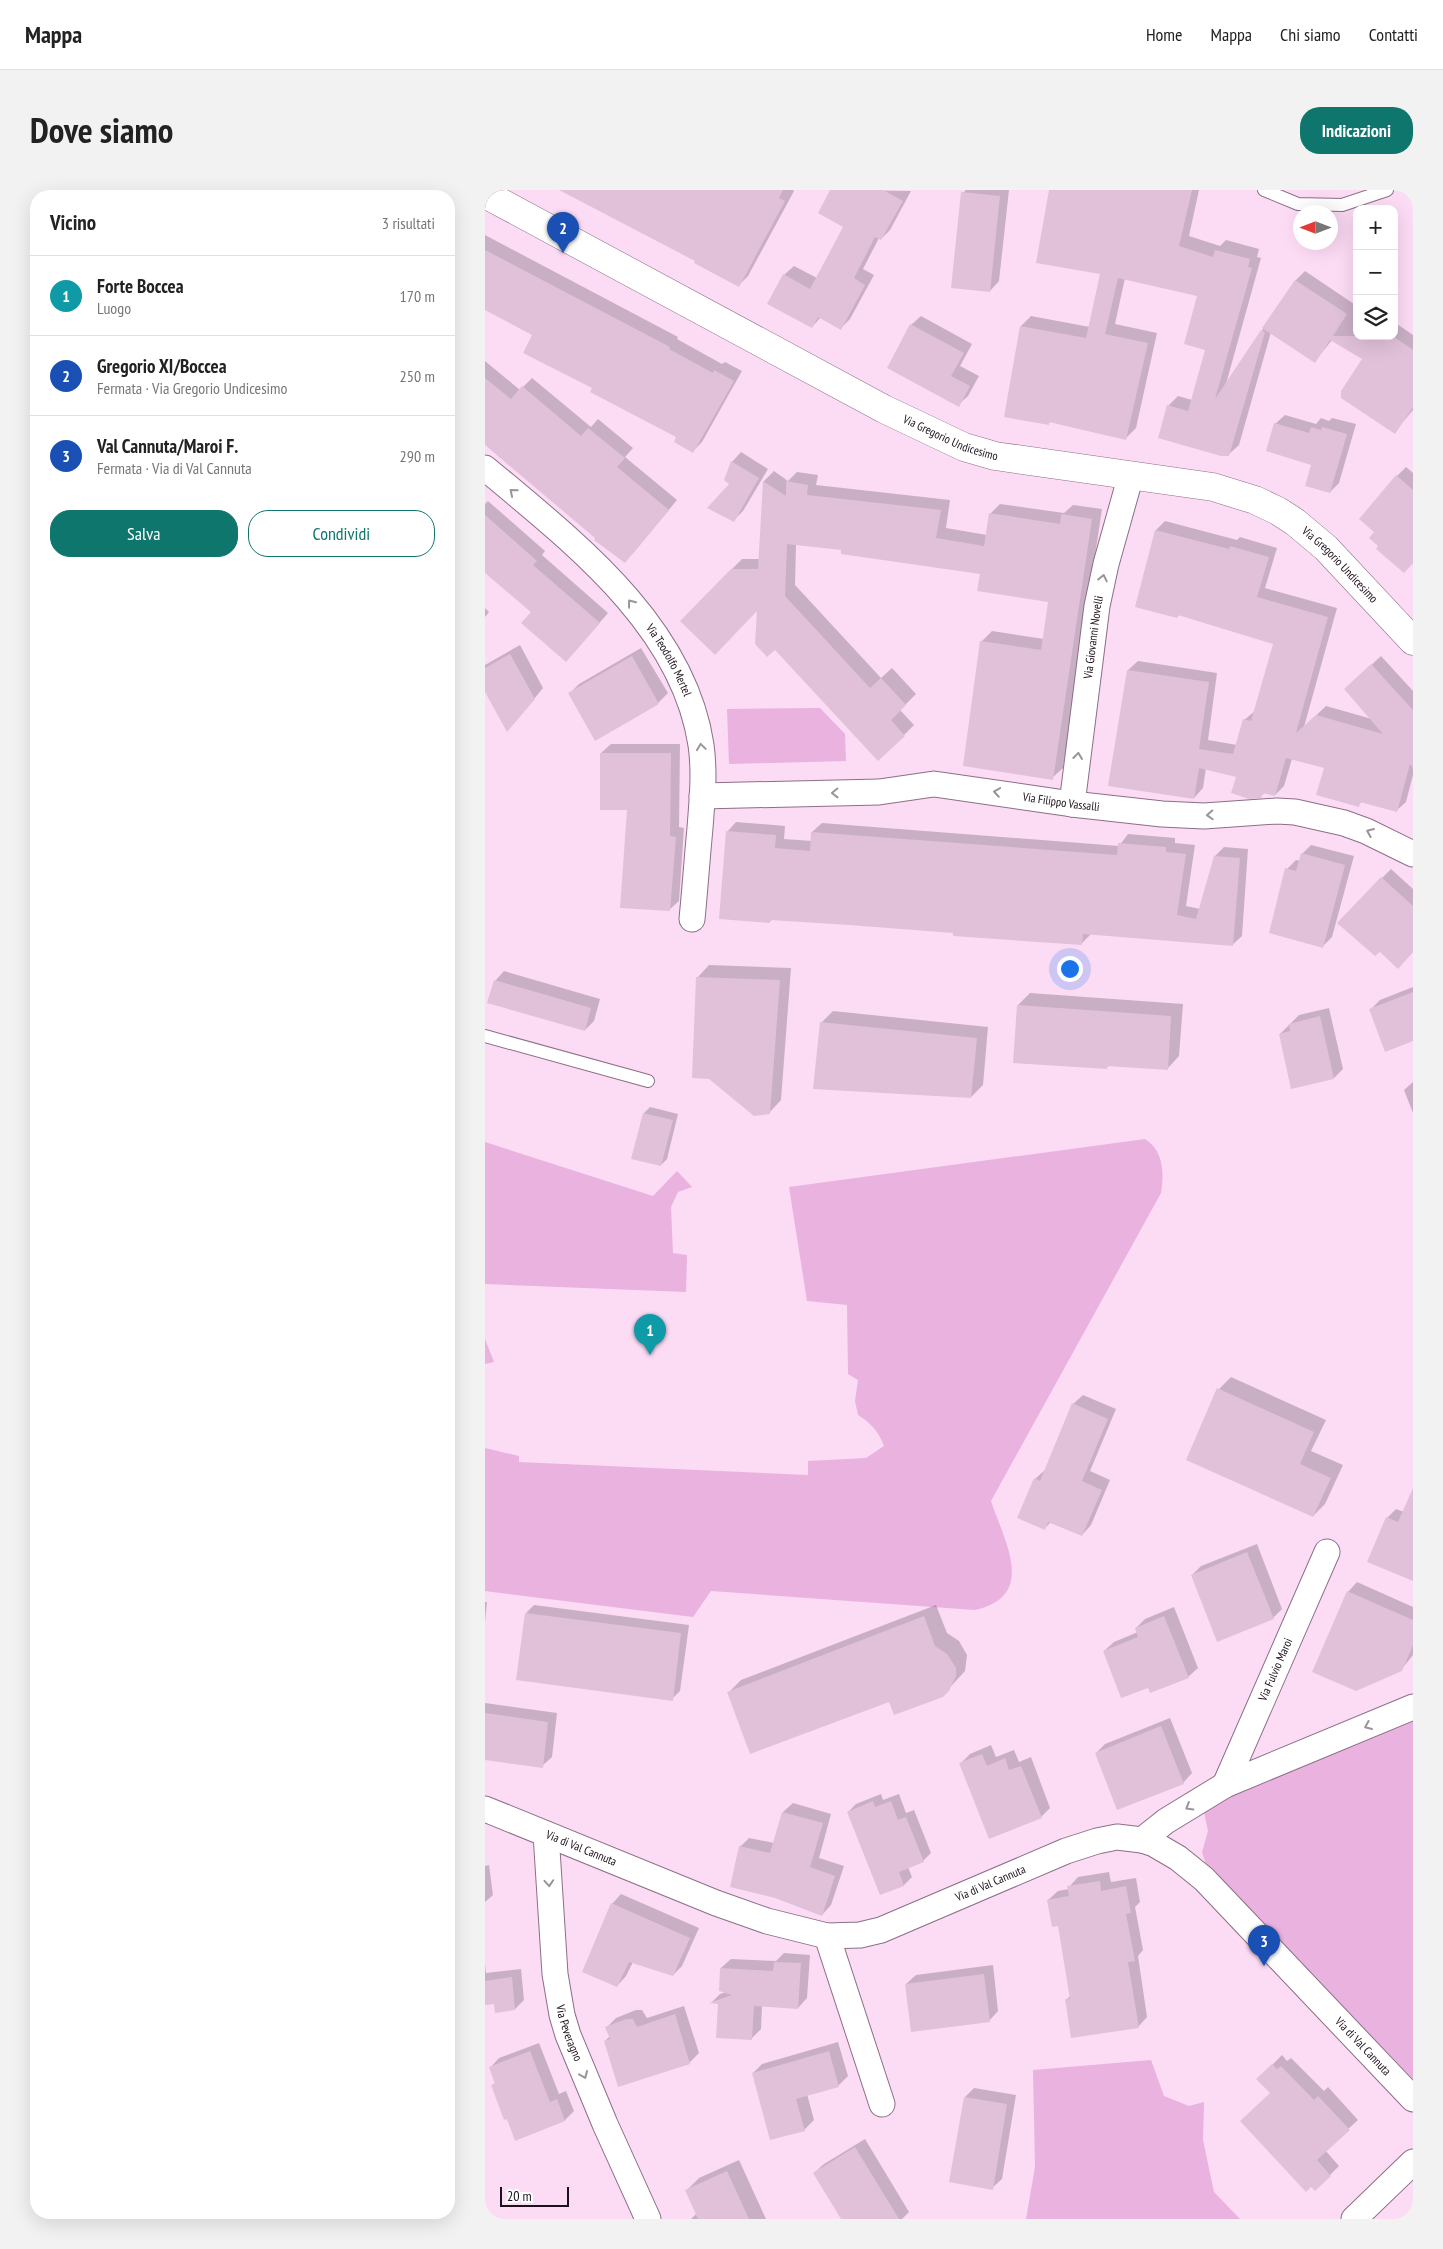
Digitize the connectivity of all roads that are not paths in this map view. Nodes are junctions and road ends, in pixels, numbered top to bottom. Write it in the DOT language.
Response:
graph roads {
  1 [pos="1264,190"];
  2 [pos="1387,190"];
  3 [pos="485,194"];
  4 [pos="485,468"];
  5 [pos="1131,475"];
  6 [pos="1413,642"];
  7 [pos="703,796"];
  8 [pos="1072,804"];
  9 [pos="1413,854"];
  10 [pos="692,919"];
  11 [pos="485,1036"];
  12 [pos="648,1081"];
  13 [pos="1327,1552"];
  14 [pos="1413,1707"];
  15 [pos="1225,1785"];
  16 [pos="485,1809"];
  17 [pos="546,1834"];
  18 [pos="1142,1840"];
  19 [pos="827,1936"];
  20 [pos="1413,2099"];
  21 [pos="882,2104"];
  22 [pos="1413,2162"];
  23 [pos="648,2219"];
  24 [pos="1354,2219"];
  1 -- 2 [label="lane"];
  3 -- 5 [label="street, Via Gregorio Undicesimo"];
  7 -- 4 [label="street, Via Teodolfo Mertel, one-way"];
  5 -- 6 [label="street, Via Gregorio Undicesimo"];
  8 -- 5 [label="street, Via Giovanni Novelli, one-way"];
  8 -- 7 [label="street, Via Filippo Vassalli, one-way"];
  7 -- 10 [label="street, Via Teodolfo Mertel"];
  9 -- 8 [label="street, Via Filippo Vassalli, one-way"];
  11 -- 12 [label="lane"];
  13 -- 15 [label="street, Via Fulvio Maroi"];
  14 -- 15 [label="street, one-way"];
  15 -- 18 [label="street, one-way"];
  16 -- 17 [label="street, Via di Val Cannuta"];
  17 -- 19 [label="street, Via di Val Cannuta"];
  17 -- 23 [label="street, Via Peveragno, one-way"];
  18 -- 19 [label="street, Via di Val Cannuta"];
  18 -- 20 [label="street, Via di Val Cannuta"];
  19 -- 21 [label="street"];
  22 -- 24 [label="street"];
}
